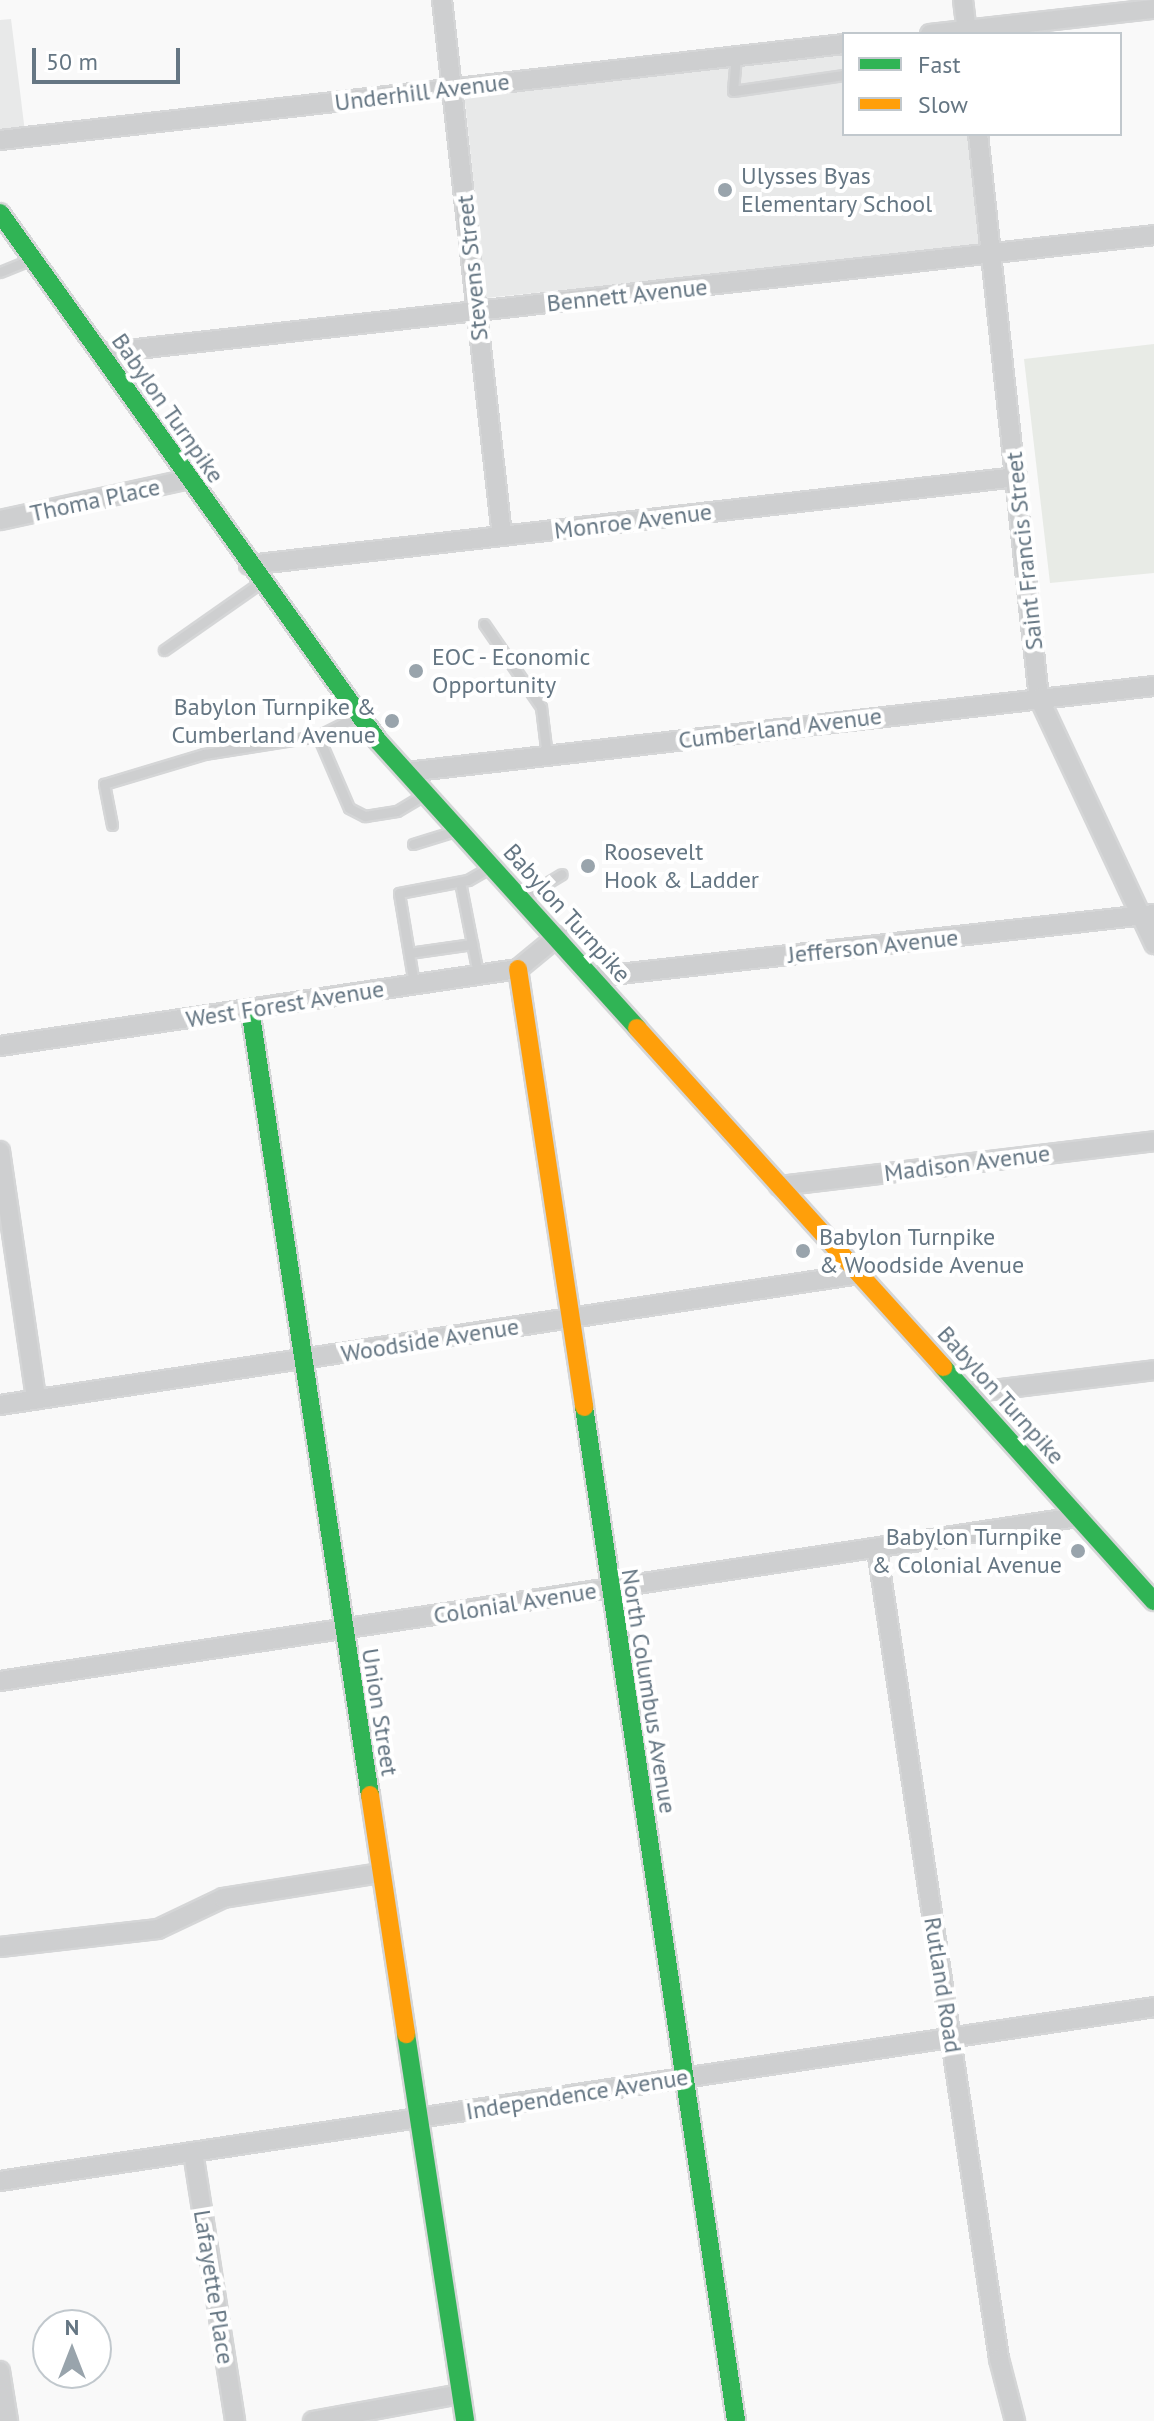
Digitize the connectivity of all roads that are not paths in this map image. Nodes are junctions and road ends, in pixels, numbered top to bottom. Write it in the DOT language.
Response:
graph roads {
  1 [pos="442,0"];
  2 [pos="963,0"];
  3 [pos="1154,9"];
  4 [pos="967,32"];
  5 [pos="842,44"];
  6 [pos="736,56"];
  7 [pos="842,75"];
  8 [pos="452,89"];
  9 [pos="978,136"];
  10 [pos="0,140"];
  11 [pos="0,213"];
  12 [pos="1154,235"];
  13 [pos="992,254"];
  14 [pos="33,258"];
  15 [pos="0,272"];
  16 [pos="477,312"];
  17 [pos="101,353"];
  18 [pos="1017,477"];
  19 [pos="189,479"];
  20 [pos="0,520"];
  21 [pos="502,536"];
  22 [pos="249,565"];
  23 [pos="261,582"];
  24 [pos="484,624"];
  25 [pos="164,650"];
  26 [pos="1154,686"];
  27 [pos="1039,698"];
  28 [pos="358,716"];
  29 [pos="318,736"];
  30 [pos="547,756"];
  31 [pos="407,772"];
  32 [pos="426,793"];
  33 [pos="112,825"];
  34 [pos="459,830"];
  35 [pos="413,844"];
  36 [pos="493,866"];
  37 [pos="562,874"];
  38 [pos="460,882"];
  39 [pos="523,898"];
  40 [pos="1147,915"];
  41 [pos="558,936"];
  42 [pos="472,944"];
  43 [pos="1154,944"];
  44 [pos="409,953"];
  45 [pos="518,969"];
  46 [pos="478,974"];
  47 [pos="593,977"];
  48 [pos="414,984"];
  49 [pos="250,1009"];
  50 [pos="0,1046"];
  51 [pos="1154,1141"];
  52 [pos="0,1151"];
  53 [pos="779,1186"];
  54 [pos="859,1274"];
  55 [pos="569,1319"];
  56 [pos="303,1359"];
  57 [pos="1154,1370"];
  58 [pos="968,1393"];
  59 [pos="36,1399"];
  60 [pos="0,1405"];
  61 [pos="1077,1517"];
  62 [pos="877,1549"];
  63 [pos="610,1589"];
  64 [pos="1154,1601"];
  65 [pos="343,1629"];
  66 [pos="0,1681"];
  67 [pos="380,1873"];
  68 [pos="0,1947"];
  69 [pos="1154,2007"];
  70 [pos="951,2038"];
  71 [pos="684,2078"];
  72 [pos="417,2118"];
  73 [pos="193,2152"];
  74 [pos="0,2181"];
  75 [pos="0,2371"];
  76 [pos="460,2394"];
  77 [pos="8,2421"];
  78 [pos="235,2421"];
  79 [pos="313,2421"];
  80 [pos="465,2421"];
  81 [pos="736,2421"];
  82 [pos="1015,2421"];
  1 -- 8 [label="street, Stevens Street"];
  2 -- 4 [label="street"];
  3 -- 4 [label="street"];
  5 -- 6 [label="street, Underhill Avenue"];
  6 -- 7 [label="lane"];
  6 -- 8 [label="street, Underhill Avenue"];
  8 -- 10 [label="street, Underhill Avenue"];
  8 -- 16 [label="street, Stevens Street"];
  9 -- 13 [label="street, Saint Francis Street"];
  11 -- 14 [label="street, Babylon Turnpike"];
  12 -- 13 [label="street, Bennett Avenue"];
  13 -- 16 [label="street, Bennett Avenue"];
  13 -- 18 [label="street, Saint Francis Street"];
  14 -- 15 [label="lane"];
  14 -- 17 [label="street, Babylon Turnpike"];
  16 -- 17 [label="street, Bennett Avenue"];
  16 -- 21 [label="street, Stevens Street"];
  17 -- 19 [label="street, Babylon Turnpike"];
  18 -- 21 [label="street, Monroe Avenue"];
  18 -- 27 [label="street, Saint Francis Street"];
  19 -- 20 [label="street, Thoma Place"];
  19 -- 22 [label="street, Babylon Turnpike"];
  21 -- 22 [label="street, Monroe Avenue"];
  22 -- 23 [label="street, Babylon Turnpike"];
  23 -- 25 [label="lane"];
  23 -- 28 [label="street, Babylon Turnpike"];
  24 -- 30 [label="lane"];
  26 -- 27 [label="street, Cumberland Avenue"];
  27 -- 30 [label="street, Cumberland Avenue"];
  27 -- 40 [label="street, Saint Francis Street"];
  28 -- 29 [label="lane"];
  28 -- 31 [label="street, Babylon Turnpike"];
  29 -- 32 [label="lane"];
  29 -- 33 [label="lane"];
  30 -- 31 [label="street, Cumberland Avenue"];
  31 -- 32 [label="street, Babylon Turnpike"];
  32 -- 34 [label="street, Babylon Turnpike"];
  34 -- 35 [label="lane"];
  34 -- 36 [label="street, Babylon Turnpike"];
  36 -- 38 [label="lane"];
  36 -- 39 [label="street, Babylon Turnpike"];
  37 -- 39 [label="lane"];
  38 -- 42 [label="lane"];
  38 -- 44 [label="lane"];
  39 -- 41 [label="street, Babylon Turnpike"];
  40 -- 43 [label="street, Saint Francis Street"];
  40 -- 47 [label="street, Jefferson Avenue"];
  41 -- 45 [label="street"];
  41 -- 47 [label="street, Babylon Turnpike"];
  42 -- 44 [label="lane"];
  42 -- 46 [label="lane"];
  44 -- 48 [label="lane"];
  45 -- 46 [label="street, West Forest Avenue"];
  45 -- 55 [label="street, North Columbus Avenue"];
  46 -- 48 [label="street, West Forest Avenue"];
  47 -- 53 [label="street, Babylon Turnpike"];
  48 -- 49 [label="street, West Forest Avenue"];
  49 -- 50 [label="street, West Forest Avenue"];
  49 -- 56 [label="street, Union Street"];
  51 -- 53 [label="street, Madison Avenue"];
  52 -- 59 [label="street"];
  53 -- 54 [label="street, Babylon Turnpike"];
  54 -- 55 [label="street, Woodside Avenue"];
  54 -- 58 [label="street, Babylon Turnpike"];
  55 -- 56 [label="street, Woodside Avenue"];
  55 -- 63 [label="street, North Columbus Avenue"];
  56 -- 59 [label="street, Woodside Avenue"];
  56 -- 65 [label="street, Union Street"];
  57 -- 58 [label="street"];
  58 -- 61 [label="street, Babylon Turnpike"];
  59 -- 60 [label="street, Woodside Avenue"];
  61 -- 62 [label="street, Colonial Avenue"];
  61 -- 64 [label="street, Babylon Turnpike"];
  62 -- 63 [label="street, Colonial Avenue"];
  62 -- 70 [label="street, Rutland Road"];
  63 -- 65 [label="street, Colonial Avenue"];
  63 -- 71 [label="street, North Columbus Avenue"];
  65 -- 66 [label="street, Colonial Avenue"];
  65 -- 67 [label="street, Union Street"];
  67 -- 68 [label="street"];
  67 -- 72 [label="street, Union Street"];
  69 -- 70 [label="street, Independence Avenue"];
  70 -- 71 [label="street, Independence Avenue"];
  70 -- 82 [label="street, Rutland Road"];
  71 -- 72 [label="street, Independence Avenue"];
  71 -- 81 [label="street, North Columbus Avenue"];
  72 -- 73 [label="street, Independence Avenue"];
  72 -- 76 [label="street, Union Street"];
  73 -- 74 [label="street, Independence Avenue"];
  73 -- 78 [label="street, Lafayette Place"];
  75 -- 77 [label="street"];
  76 -- 79 [label="street"];
  76 -- 80 [label="street, Union Street"];
}
